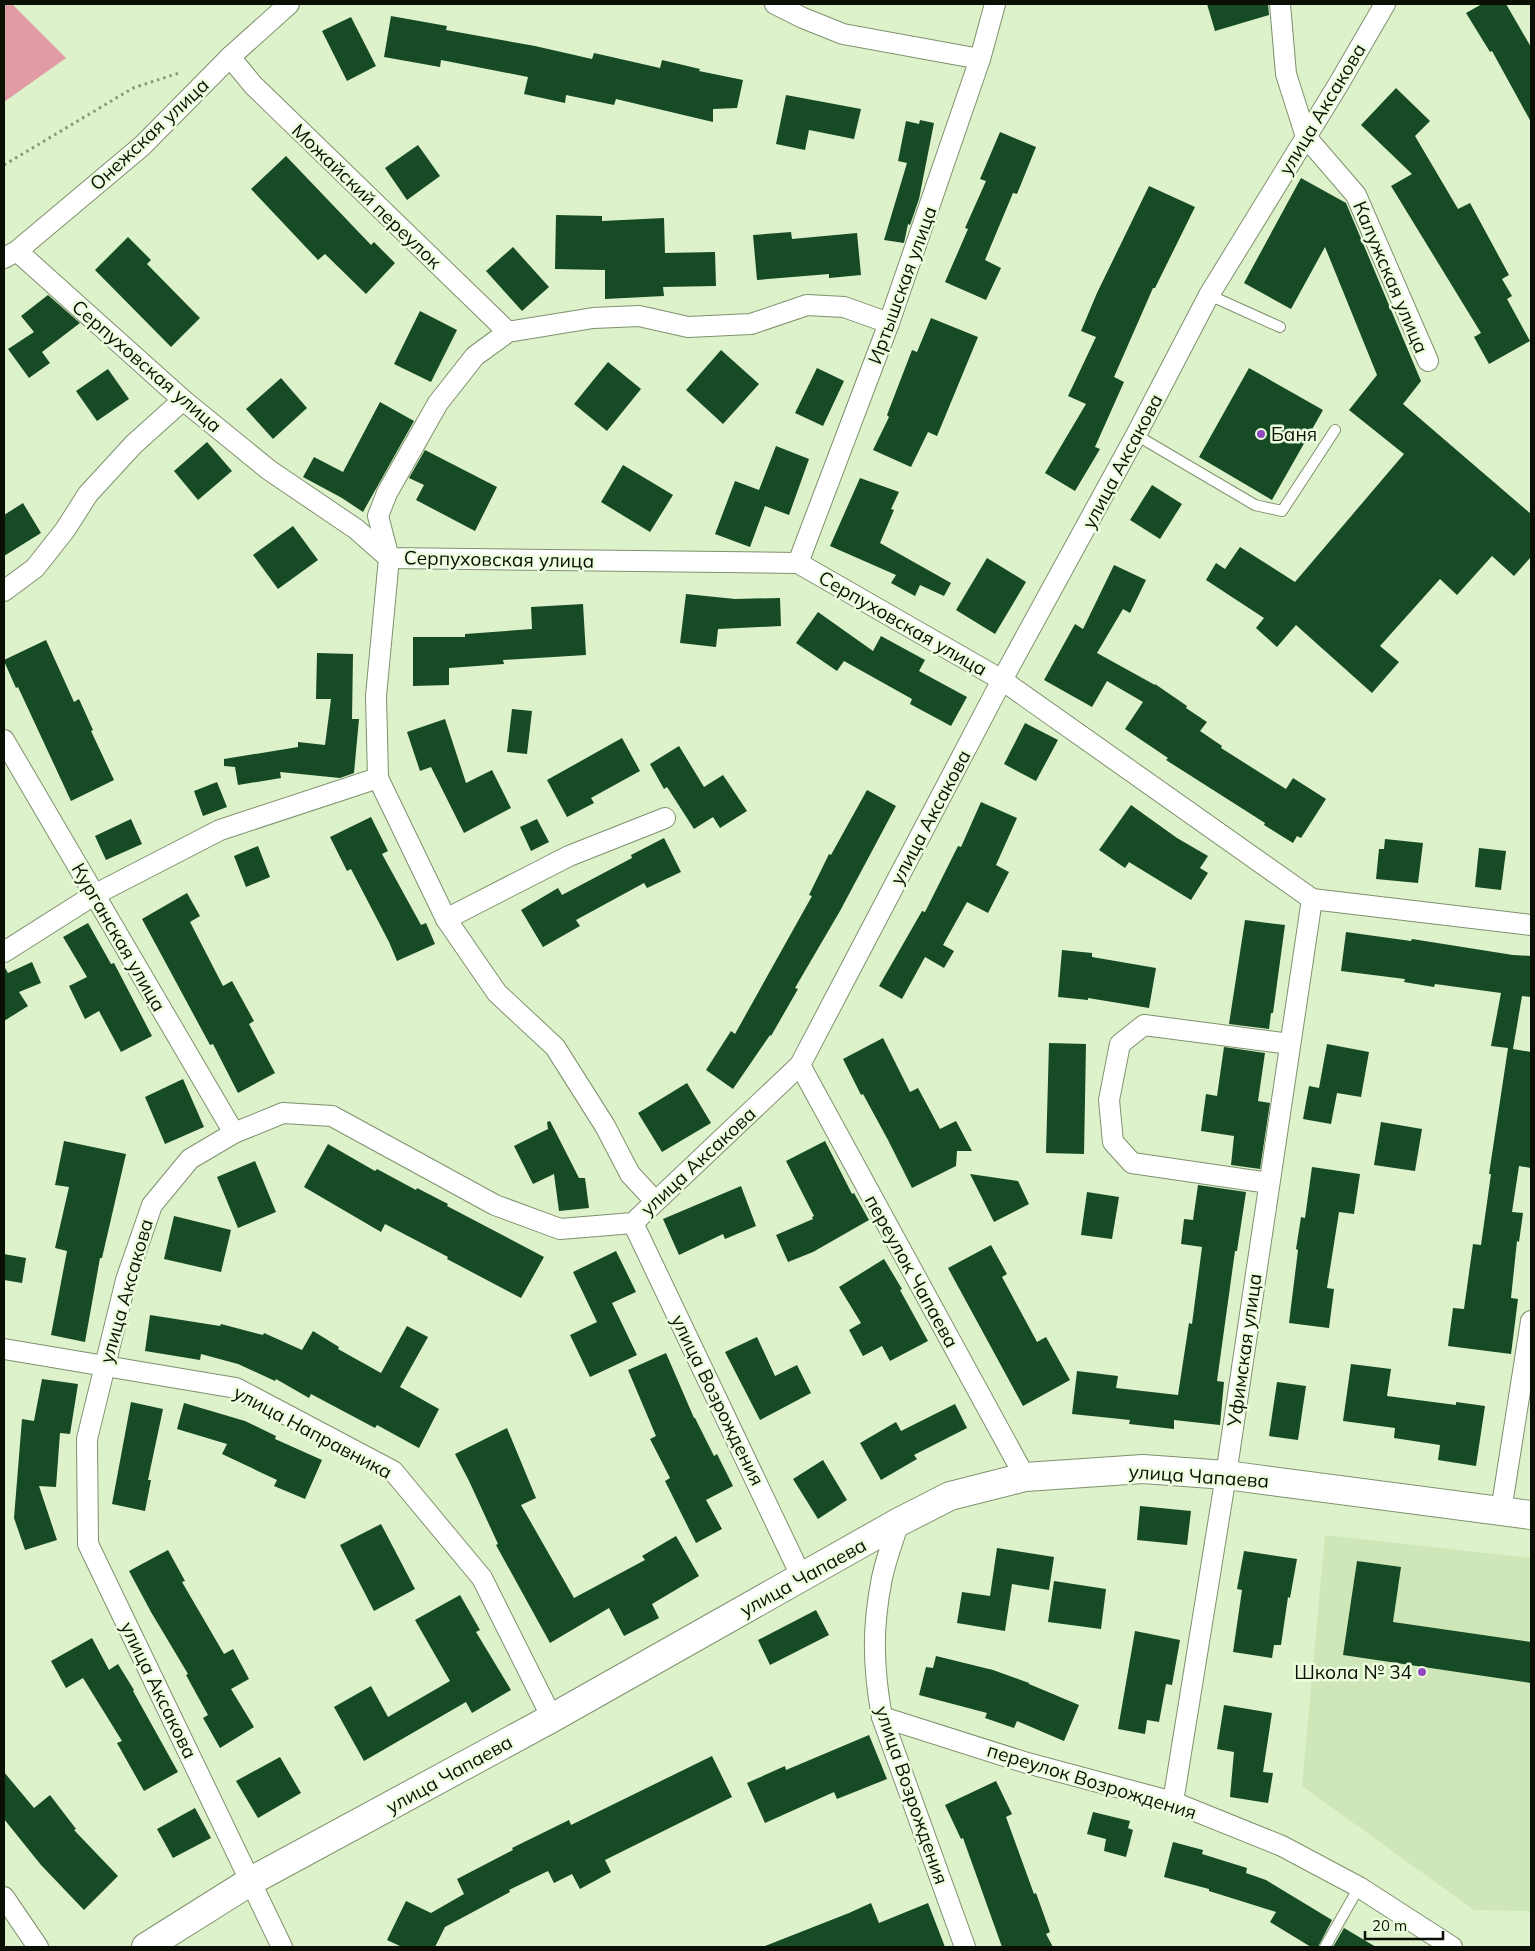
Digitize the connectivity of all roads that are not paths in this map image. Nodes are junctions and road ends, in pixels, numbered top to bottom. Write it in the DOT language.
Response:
graph roads {
  1 [pos="289,4"];
  2 [pos="775,4"];
  3 [pos="995,4"];
  4 [pos="1280,4"];
  5 [pos="1385,4"];
  6 [pos="230,57"];
  7 [pos="980,59"];
  8 [pos="1306,137"];
  9 [pos="10,254"];
  10 [pos="1209,295"];
  11 [pos="889,324"];
  12 [pos="1280,328"];
  13 [pos="508,332"];
  14 [pos="1428,361"];
  15 [pos="183,400"];
  16 [pos="1336,430"];
  17 [pos="1136,435"];
  18 [pos="389,558"];
  19 [pos="798,563"];
  20 [pos="4,591"];
  21 [pos="1002,680"];
  22 [pos="4,740"];
  23 [pos="378,778"];
  24 [pos="665,818"];
  25 [pos="94,895"];
  26 [pos="1312,898"];
  27 [pos="446,919"];
  28 [pos="1531,925"];
  29 [pos="4,952"];
  30 [pos="1290,1044"];
  31 [pos="800,1065"];
  32 [pos="234,1133"];
  33 [pos="1269,1183"];
  34 [pos="655,1201"];
  35 [pos="633,1223"];
  36 [pos="1531,1321"];
  37 [pos="4,1348"];
  38 [pos="104,1364"];
  39 [pos="1226,1475"];
  40 [pos="1025,1477"];
  41 [pos="1502,1511"];
  42 [pos="1531,1515"];
  43 [pos="899,1522"];
  44 [pos="802,1578"];
  45 [pos="882,1717"];
  46 [pos="552,1718"];
  47 [pos="1173,1802"];
  48 [pos="251,1881"];
  49 [pos="1359,1887"];
  50 [pos="4,1897"];
  51 [pos="38,1947"];
  52 [pos="146,1947"];
  53 [pos="282,1947"];
  54 [pos="965,1947"];
  55 [pos="1325,1947"];
  56 [pos="1452,1947"];
  1 -- 6 [label="street, Онежская улица"];
  2 -- 7 [label="street"];
  3 -- 7 [label="street, Иртышская улица"];
  4 -- 8 [label="street, Калужская улица"];
  5 -- 8 [label="street, улица Аксакова"];
  6 -- 9 [label="street, Онежская улица"];
  6 -- 13 [label="street, Можайский переулок"];
  7 -- 11 [label="street, Иртышская улица"];
  8 -- 10 [label="street, улица Аксакова"];
  8 -- 14 [label="street, Калужская улица"];
  9 -- 15 [label="street, Серпуховская улица"];
  10 -- 12 [label="lane"];
  10 -- 17 [label="street, улица Аксакова"];
  11 -- 13 [label="street"];
  11 -- 19 [label="street, Иртышская улица"];
  13 -- 18 [label="street"];
  15 -- 18 [label="street, Серпуховская улица"];
  15 -- 20 [label="street"];
  16 -- 17 [label="lane"];
  17 -- 21 [label="street, улица Аксакова"];
  18 -- 19 [label="street, Серпуховская улица"];
  18 -- 23 [label="street"];
  19 -- 21 [label="street, Серпуховская улица"];
  21 -- 26 [label="street, Серпуховская улица"];
  21 -- 31 [label="street, улица Аксакова"];
  22 -- 25 [label="street, Курганская улица"];
  23 -- 25 [label="street"];
  23 -- 27 [label="street"];
  24 -- 27 [label="street"];
  25 -- 29 [label="street"];
  25 -- 32 [label="street, Курганская улица"];
  26 -- 28 [label="street"];
  26 -- 30 [label="street, Уфимская улица"];
  27 -- 34 [label="street"];
  30 -- 33 [label="street, Уфимская улица"];
  30 -- 33 [label="street"];
  31 -- 34 [label="street, улица Аксакова"];
  31 -- 40 [label="street, переулок Чапаева"];
  32 -- 35 [label="street, улица Аксакова"];
  32 -- 38 [label="street, улица Аксакова"];
  33 -- 39 [label="street, Уфимская улица"];
  34 -- 35 [label="street, улица Аксакова"];
  35 -- 44 [label="street, улица Возрождения"];
  36 -- 41 [label="street"];
  37 -- 38 [label="street, улица Направника"];
  38 -- 46 [label="street, улица Направника"];
  38 -- 48 [label="street, улица Аксакова"];
  39 -- 40 [label="street, улица Чапаева"];
  39 -- 41 [label="street, улица Чапаева"];
  39 -- 47 [label="street, Уфимская улица"];
  40 -- 43 [label="street, улица Чапаева"];
  41 -- 42 [label="street, улица Чапаева"];
  43 -- 44 [label="street, улица Чапаева"];
  43 -- 45 [label="street, улица Возрождения"];
  44 -- 46 [label="street, улица Чапаева"];
  45 -- 47 [label="street, переулок Возрождения"];
  45 -- 54 [label="street, улица Возрождения"];
  46 -- 48 [label="street, улица Чапаева"];
  47 -- 49 [label="street, переулок Возрождения"];
  48 -- 52 [label="street, улица Чапаева"];
  48 -- 53 [label="street, улица Аксакова"];
  49 -- 55 [label="lane"];
  49 -- 56 [label="street, переулок Возрождения"];
  50 -- 51 [label="street"];
}
